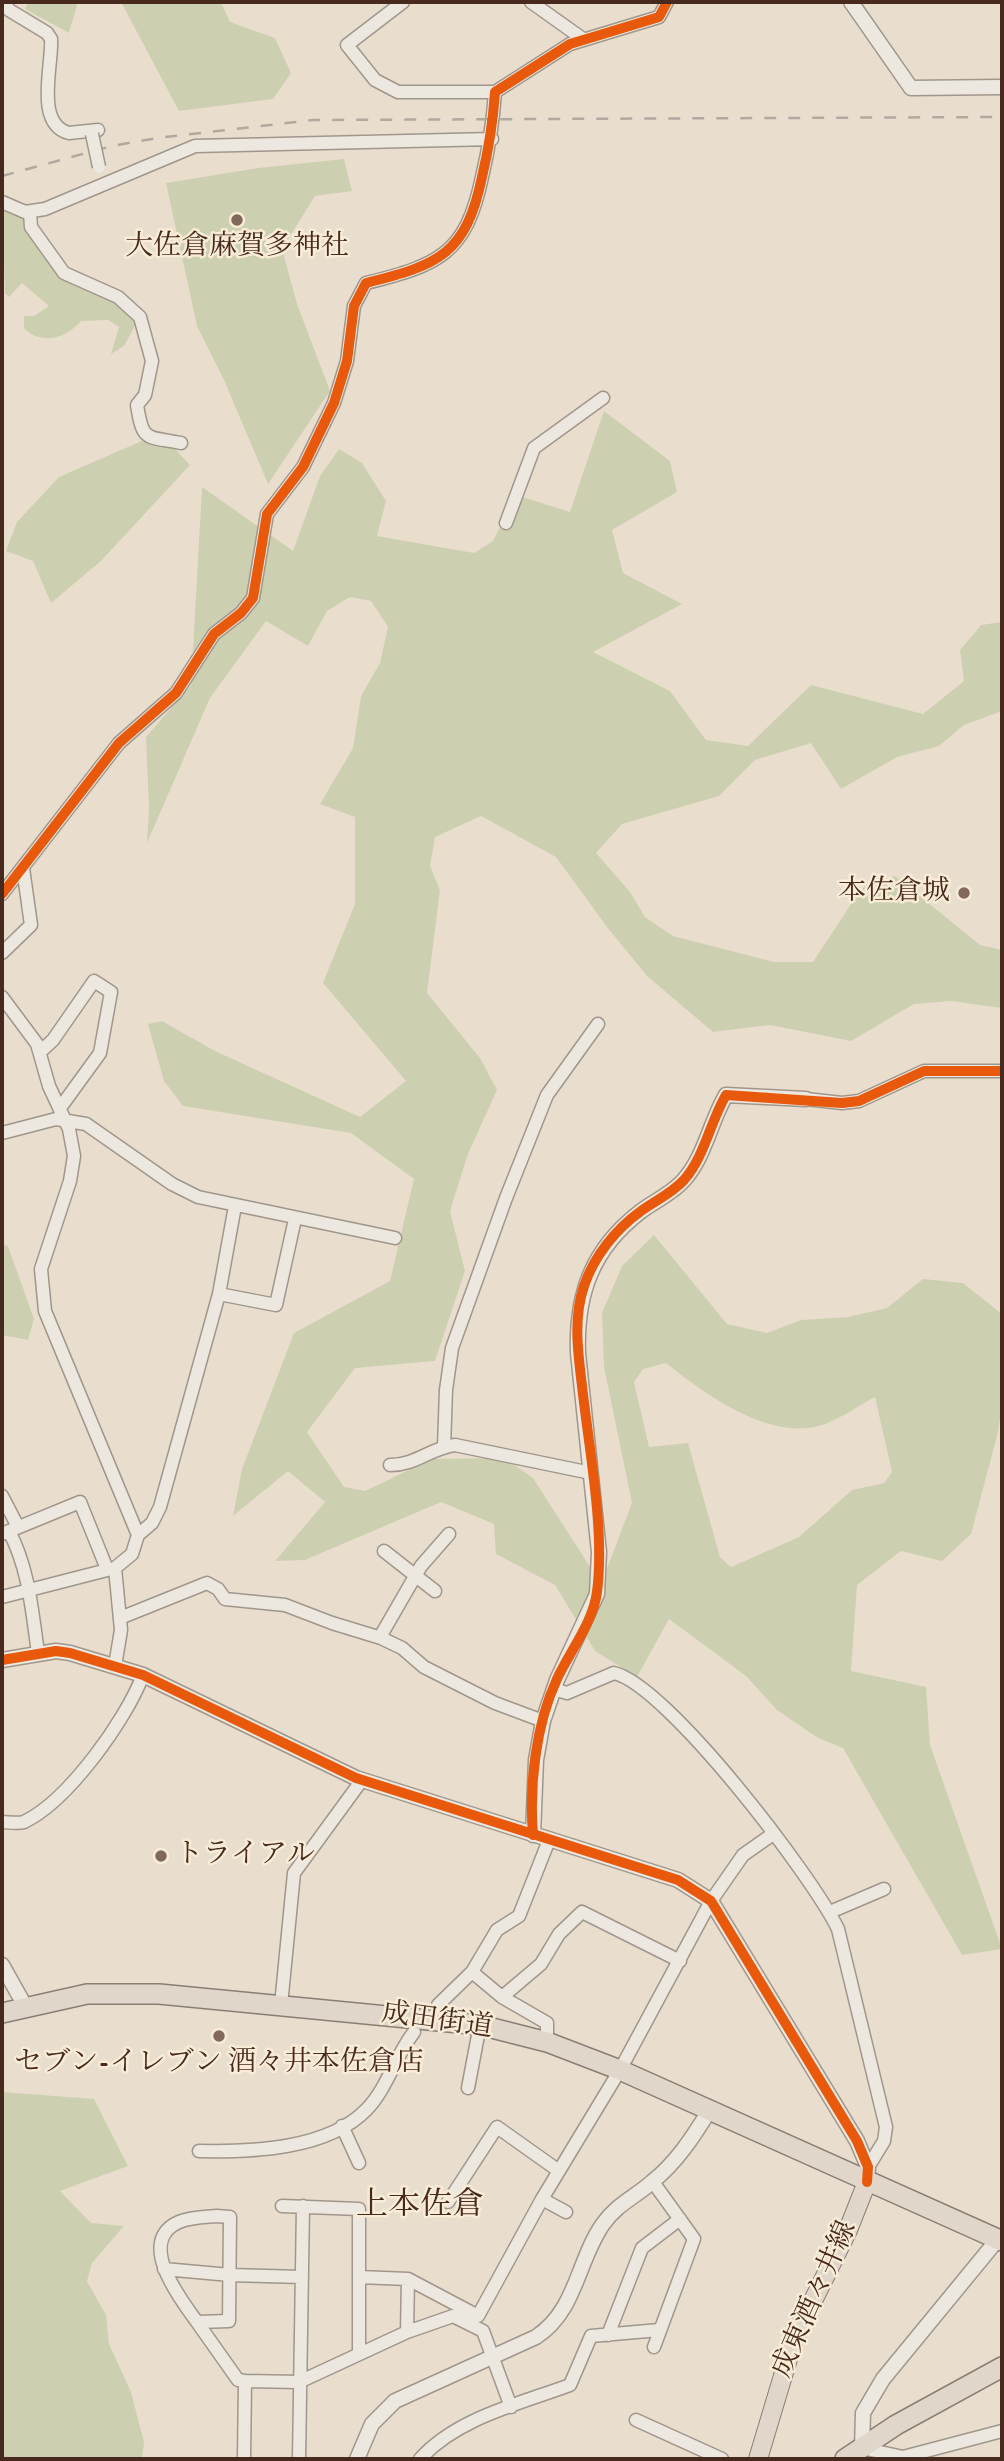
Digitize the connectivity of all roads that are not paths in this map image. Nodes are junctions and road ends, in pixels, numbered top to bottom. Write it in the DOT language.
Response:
graph roads {
  1 [pos="4,2"];
  2 [pos="403,2"];
  3 [pos="531,2"];
  4 [pos="667,2"];
  5 [pos="851,2"];
  6 [pos="583,39"];
  7 [pos="1002,87"];
  8 [pos="495,92"];
  9 [pos="492,139"];
  10 [pos="104,186"];
  11 [pos="2,202"];
  12 [pos="30,213"];
  13 [pos="603,398"];
  14 [pos="181,443"];
  15 [pos="506,523"];
  16 [pos="23,867"];
  17 [pos="2,894"];
  18 [pos="2,953"];
  19 [pos="3,1002"];
  20 [pos="598,1024"];
  21 [pos="40,1052"];
  22 [pos="1002,1071"];
  23 [pos="806,1099"];
  24 [pos="62,1113"];
  25 [pos="2,1133"];
  26 [pos="235,1206"];
  27 [pos="295,1219"];
  28 [pos="395,1238"];
  29 [pos="219,1294"];
  30 [pos="444,1447"];
  31 [pos="390,1465"];
  32 [pos="591,1473"];
  33 [pos="3,1501"];
  34 [pos="9,1530"];
  35 [pos="449,1534"];
  36 [pos="138,1535"];
  37 [pos="384,1551"];
  38 [pos="111,1568"];
  39 [pos="415,1576"];
  40 [pos="29,1591"];
  41 [pos="435,1591"];
  42 [pos="2,1597"];
  43 [pos="120,1618"];
  44 [pos="380,1637"];
  45 [pos="38,1653"];
  46 [pos="2,1660"];
  47 [pos="115,1666"];
  48 [pos="143,1675"];
  49 [pos="553,1689"];
  50 [pos="543,1721"];
  51 [pos="362,1780"];
  52 [pos="2,1822"];
  53 [pos="773,1834"];
  54 [pos="533,1835"];
  55 [pos="549,1840"];
  56 [pos="884,1889"];
  57 [pos="710,1901"];
  58 [pos="830,1912"];
  59 [pos="680,1961"];
  60 [pos="2,1965"];
  61 [pos="472,1972"];
  62 [pos="502,1997"];
  63 [pos="281,2005"];
  64 [pos="438,2005"];
  65 [pos="25,2006"];
  66 [pos="2,2012"];
  67 [pos="480,2025"];
  68 [pos="414,2032"];
  69 [pos="547,2042"];
  70 [pos="620,2070"];
  71 [pos="468,2088"];
  72 [pos="709,2111"];
  73 [pos="342,2126"];
  74 [pos="199,2151"];
  75 [pos="359,2162"];
  76 [pos="559,2171"];
  77 [pos="868,2174"];
  78 [pos="653,2182"];
  79 [pos="542,2199"];
  80 [pos="448,2202"];
  81 [pos="282,2206"];
  82 [pos="303,2206"];
  83 [pos="566,2211"];
  84 [pos="680,2219"];
  85 [pos="1000,2240"];
  86 [pos="164,2269"];
  87 [pos="230,2276"];
  88 [pos="302,2277"];
  89 [pos="359,2277"];
  90 [pos="408,2280"];
  91 [pos="197,2322"];
  92 [pos="659,2330"];
  93 [pos="407,2332"];
  94 [pos="608,2335"];
  95 [pos="654,2347"];
  96 [pos="359,2353"];
  97 [pos="494,2355"];
  98 [pos="1002,2367"];
  99 [pos="245,2381"];
  100 [pos="299,2382"];
  101 [pos="511,2407"];
  102 [pos="636,2420"];
  103 [pos="1002,2431"];
  104 [pos="862,2448"];
  105 [pos="244,2459"];
  106 [pos="299,2459"];
  107 [pos="357,2459"];
  108 [pos="420,2459"];
  109 [pos="722,2459"];
  110 [pos="758,2459"];
  111 [pos="845,2459"];
  1 -- 10 [label="street, bridge"];
  2 -- 8 [label="street"];
  3 -- 6 [label="street"];
  4 -- 6 [label="street"];
  5 -- 7 [label="street"];
  6 -- 8 [label="street"];
  8 -- 9 [label="street"];
  9 -- 10 [label="street"];
  9 -- 16 [label="street"];
  10 -- 12 [label="street"];
  11 -- 12 [label="street"];
  12 -- 14 [label="street"];
  13 -- 15 [label="street"];
  16 -- 17 [label="street"];
  16 -- 18 [label="street"];
  19 -- 21 [label="street"];
  20 -- 30 [label="street"];
  21 -- 24 [label="street"];
  21 -- 24 [label="street"];
  22 -- 23 [label="street"];
  23 -- 32 [label="street"];
  24 -- 25 [label="street"];
  24 -- 26 [label="street"];
  24 -- 36 [label="street"];
  26 -- 27 [label="street"];
  26 -- 29 [label="street"];
  27 -- 28 [label="street"];
  27 -- 29 [label="street"];
  29 -- 36 [label="street"];
  30 -- 31 [label="street"];
  30 -- 32 [label="street"];
  32 -- 49 [label="street"];
  33 -- 34 [label="street"];
  34 -- 38 [label="street"];
  34 -- 40 [label="street"];
  35 -- 39 [label="street"];
  36 -- 38 [label="street"];
  37 -- 39 [label="street"];
  38 -- 40 [label="street"];
  38 -- 43 [label="street"];
  39 -- 41 [label="street"];
  39 -- 44 [label="street"];
  40 -- 42 [label="street"];
  40 -- 45 [label="street"];
  43 -- 44 [label="street"];
  43 -- 47 [label="street"];
  44 -- 50 [label="street"];
  45 -- 46 [label="street"];
  45 -- 47 [label="street"];
  47 -- 48 [label="street"];
  48 -- 51 [label="street"];
  48 -- 52 [label="street"];
  49 -- 50 [label="street"];
  49 -- 53 [label="street"];
  50 -- 54 [label="street"];
  51 -- 54 [label="street"];
  51 -- 63 [label="street"];
  53 -- 57 [label="street"];
  53 -- 58 [label="street"];
  54 -- 55 [label="street"];
  55 -- 57 [label="street"];
  55 -- 61 [label="street"];
  56 -- 58 [label="street"];
  57 -- 59 [label="street"];
  57 -- 77 [label="street"];
  58 -- 77 [label="street"];
  59 -- 62 [label="street"];
  59 -- 70 [label="street"];
  60 -- 65 [label="street"];
  61 -- 62 [label="street"];
  61 -- 64 [label="street"];
  62 -- 69 [label="street"];
  63 -- 65 [label="highway, 成田街道"];
  63 -- 67 [label="highway, 成田街道"];
  65 -- 66 [label="highway, 成田街道"];
  67 -- 69 [label="highway, 成田街道"];
  67 -- 71 [label="street"];
  68 -- 73 [label="street"];
  69 -- 70 [label="highway, 成田街道"];
  70 -- 72 [label="highway, 成田街道"];
  70 -- 76 [label="street"];
  72 -- 77 [label="highway, 成田街道"];
  72 -- 78 [label="street"];
  73 -- 74 [label="street"];
  73 -- 75 [label="street"];
  76 -- 79 [label="street"];
  76 -- 80 [label="street"];
  77 -- 85 [label="highway, 成田街道"];
  77 -- 110 [label="main road, 成東酒々井線"];
  78 -- 84 [label="street"];
  78 -- 97 [label="street"];
  79 -- 83 [label="street"];
  79 -- 90 [label="street"];
  81 -- 82 [label="street"];
  82 -- 88 [label="street"];
  82 -- 89 [label="street"];
  84 -- 92 [label="street"];
  84 -- 94 [label="street"];
  85 -- 104 [label="street"];
  86 -- 87 [label="street"];
  86 -- 87 [label="street"];
  86 -- 91 [label="street"];
  87 -- 88 [label="street"];
  87 -- 91 [label="street"];
  88 -- 100 [label="street"];
  89 -- 90 [label="street"];
  89 -- 96 [label="street"];
  90 -- 93 [label="street"];
  91 -- 99 [label="street"];
  92 -- 94 [label="street"];
  92 -- 95 [label="street"];
  93 -- 96 [label="street"];
  93 -- 97 [label="street"];
  94 -- 101 [label="street"];
  96 -- 100 [label="street"];
  97 -- 101 [label="street"];
  97 -- 107 [label="street"];
  98 -- 104 [label="highway"];
  99 -- 100 [label="street"];
  99 -- 105 [label="street"];
  100 -- 106 [label="street"];
  101 -- 108 [label="street"];
  102 -- 109 [label="street"];
  103 -- 104 [label="street"];
  104 -- 111 [label="highway"];
}
